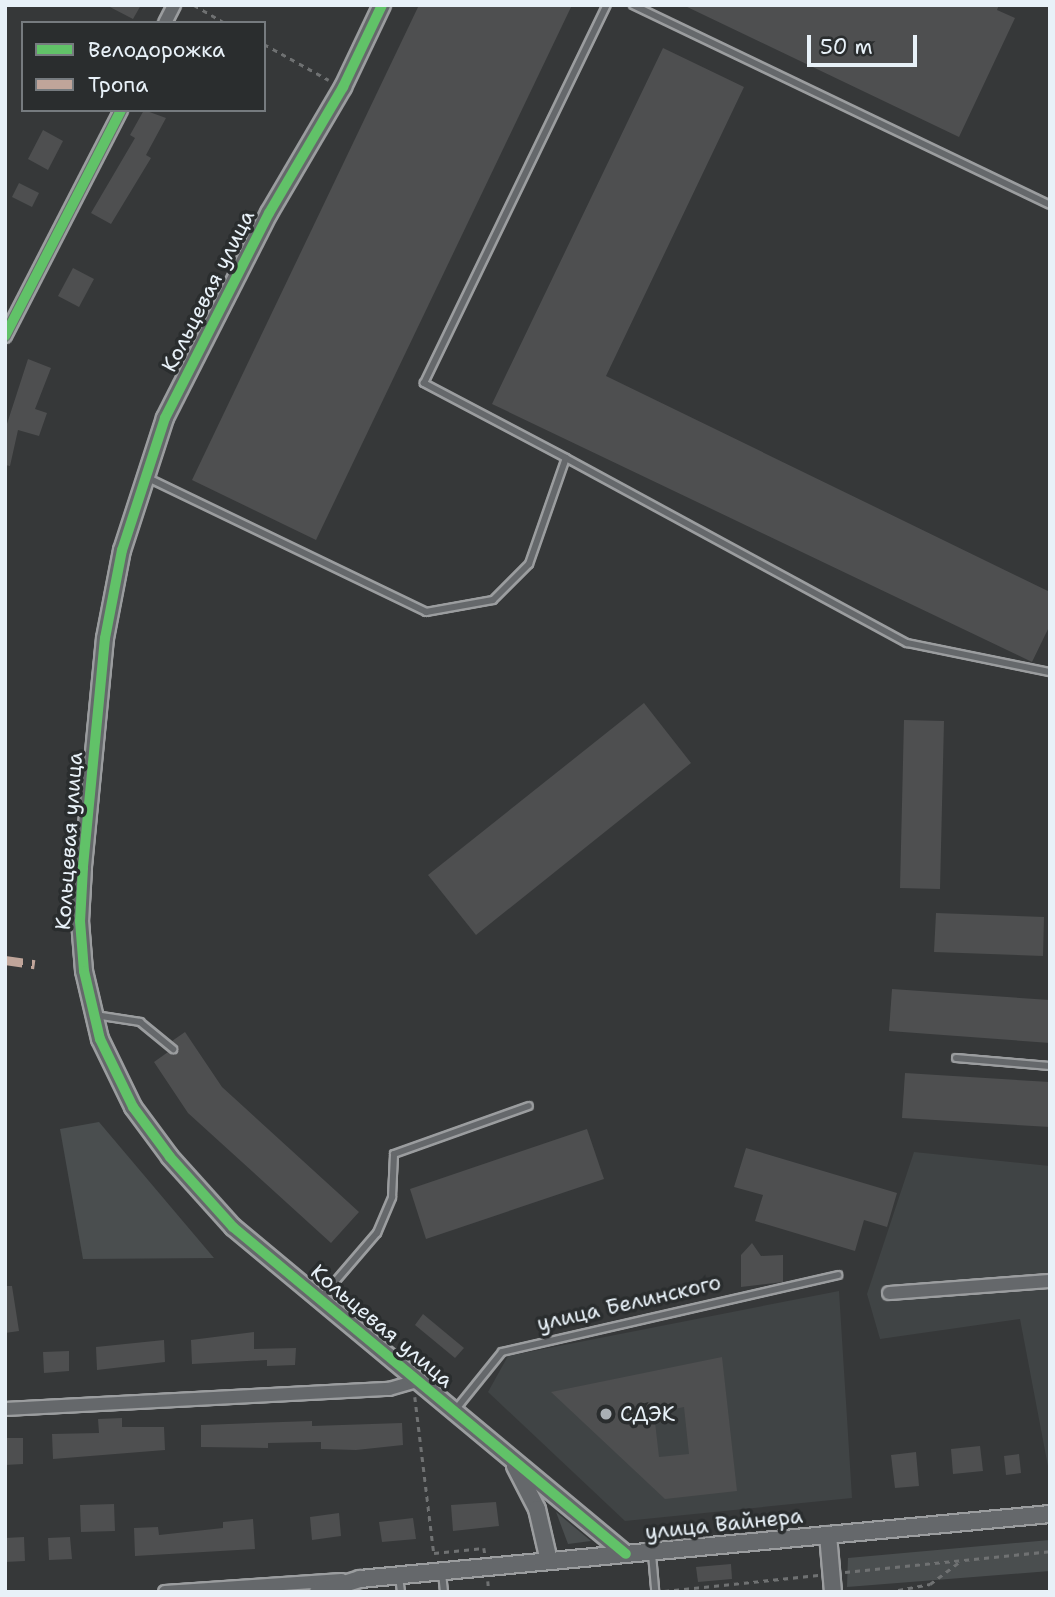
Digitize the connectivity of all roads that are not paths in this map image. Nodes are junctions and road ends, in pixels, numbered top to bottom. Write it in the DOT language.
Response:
graph roads {
  1 [pos="174,5"];
  2 [pos="382,5"];
  3 [pos="607,5"];
  4 [pos="633,5"];
  5 [pos="167,21"];
  6 [pos="120,112"];
  7 [pos="1050,205"];
  8 [pos="5,336"];
  9 [pos="566,458"];
  10 [pos="148,478"];
  11 [pos="1050,672"];
  12 [pos="93,1015"];
  13 [pos="173,1049"];
  14 [pos="956,1058"];
  15 [pos="1050,1066"];
  16 [pos="528,1106"];
  17 [pos="838,1275"];
  18 [pos="1050,1281"];
  19 [pos="889,1293"];
  20 [pos="319,1299"];
  21 [pos="417,1381"];
  22 [pos="5,1409"];
  23 [pos="454,1410"];
  24 [pos="512,1461"];
  25 [pos="1050,1514"];
  26 [pos="828,1535"];
  27 [pos="651,1552"];
  28 [pos="626,1554"];
  29 [pos="549,1561"];
  30 [pos="442,1571"];
  31 [pos="360,1579"];
  32 [pos="400,1583"];
  33 [pos="165,1592"];
  34 [pos="318,1592"];
  35 [pos="444,1592"];
  36 [pos="655,1592"];
  37 [pos="833,1592"];
  1 -- 5 [label="street"];
  2 -- 10 [label="street, Кольцевая улица"];
  3 -- 9 [label="lane"];
  4 -- 7 [label="lane"];
  6 -- 8 [label="street"];
  9 -- 10 [label="lane"];
  9 -- 11 [label="lane"];
  10 -- 12 [label="street, Кольцевая улица"];
  12 -- 13 [label="lane"];
  12 -- 20 [label="street, Кольцевая улица"];
  14 -- 15 [label="lane"];
  16 -- 20 [label="lane"];
  17 -- 23 [label="lane, улица Белинского"];
  18 -- 19 [label="street"];
  20 -- 21 [label="street, Кольцевая улица"];
  21 -- 22 [label="street"];
  21 -- 23 [label="street, Кольцевая улица"];
  23 -- 24 [label="street, Кольцевая улица"];
  24 -- 28 [label="street, Кольцевая улица"];
  24 -- 29 [label="street, Кольцевая улица"];
  25 -- 26 [label="street, улица Вайнера"];
  26 -- 27 [label="street, улица Вайнера"];
  26 -- 37 [label="street"];
  27 -- 28 [label="street, улица Вайнера"];
  27 -- 36 [label="lane"];
  28 -- 29 [label="street, улица Вайнера"];
  29 -- 30 [label="street, улица Вайнера"];
  30 -- 32 [label="street, улица Вайнера"];
  30 -- 35 [label="lane"];
  31 -- 32 [label="street, улица Вайнера"];
  31 -- 33 [label="street, улица Вайнера"];
  31 -- 34 [label="street, улица Вайнера"];
}
